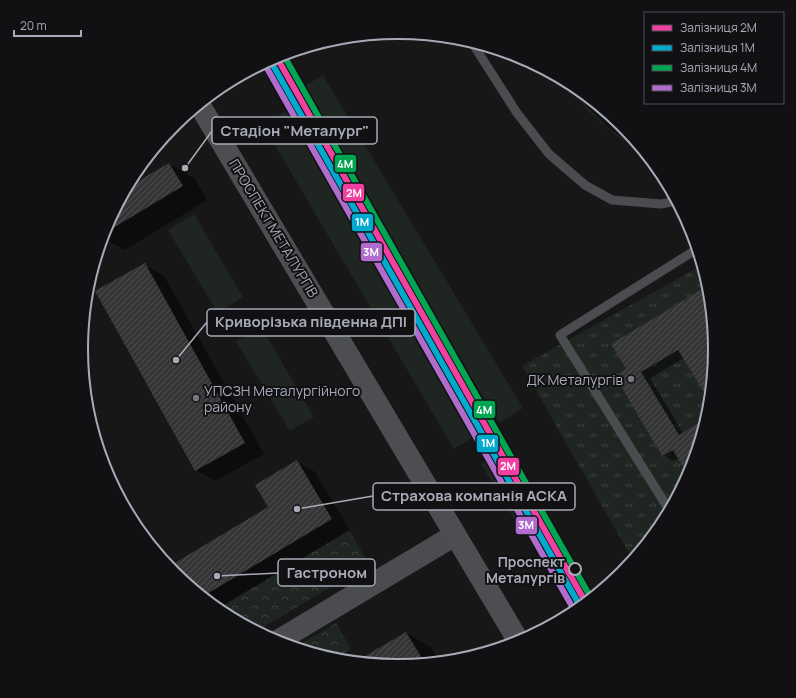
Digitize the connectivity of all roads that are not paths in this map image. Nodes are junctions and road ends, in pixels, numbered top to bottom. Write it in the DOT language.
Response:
graph roads {
  1 [pos="477,50"];
  2 [pos="202,109"];
  3 [pos="671,203"];
  4 [pos="693,252"];
  5 [pos="666,505"];
  6 [pos="456,535"];
  7 [pos="515,636"];
  8 [pos="290,639"];
  1 -- 3 [label="lane"];
  2 -- 6 [label="main road, ПРОСПЕКТ МЕТАЛУРГІВ"];
  4 -- 5 [label="lane"];
  6 -- 7 [label="main road, ПРОСПЕКТ МЕТАЛУРГІВ"];
  6 -- 8 [label="street"];
}
